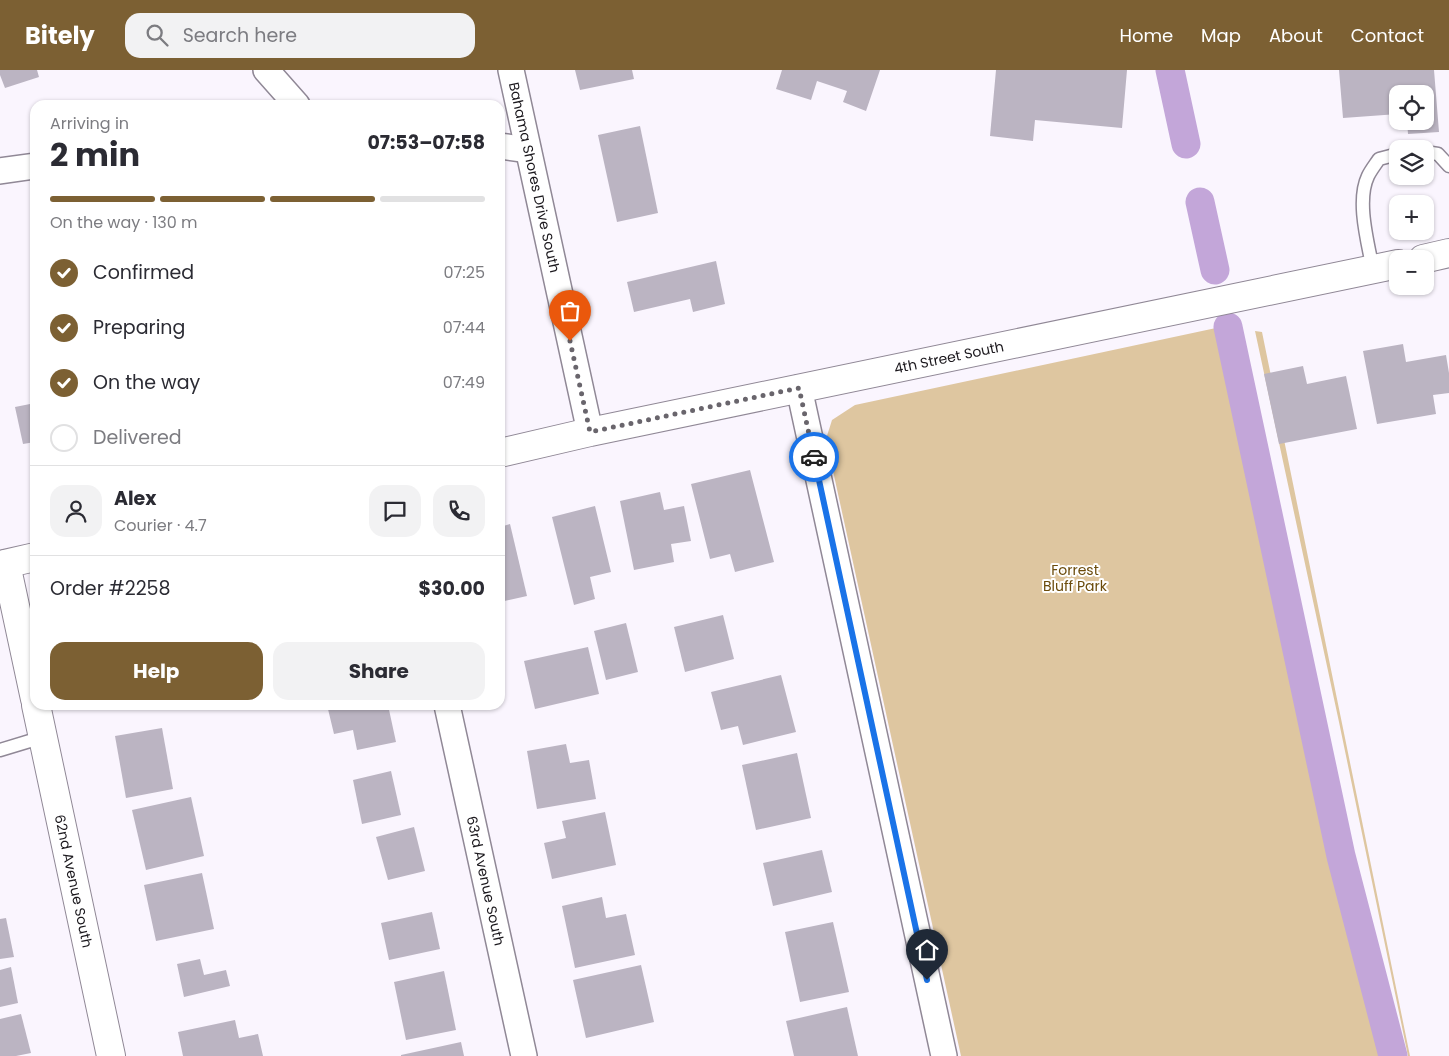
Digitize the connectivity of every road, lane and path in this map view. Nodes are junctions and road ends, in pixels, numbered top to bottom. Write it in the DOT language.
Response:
graph roads {
  1 [pos="266,70"];
  2 [pos="511,70"];
  3 [pos="293,100"];
  4 [pos="505,147"];
  5 [pos="528,150"];
  6 [pos="1434,153"];
  7 [pos="1389,156"];
  8 [pos="1449,166"];
  9 [pos="30,167"];
  10 [pos="0,172"];
  11 [pos="1449,253"];
  12 [pos="1434,256"];
  13 [pos="1385,267"];
  14 [pos="799,388"];
  15 [pos="590,432"];
  16 [pos="505,452"];
  17 [pos="30,557"];
  18 [pos="2,560"];
  19 [pos="30,678"];
  20 [pos="37,710"];
  21 [pos="448,710"];
  22 [pos="43,737"];
  23 [pos="0,750"];
  24 [pos="111,1056"];
  25 [pos="524,1056"];
  26 [pos="944,1056"];
  1 -- 3 [label="street"];
  2 -- 5 [label="street, Bahama Shores Drive South"];
  4 -- 5 [label="street"];
  5 -- 15 [label="street, Bahama Shores Drive South"];
  6 -- 8 [label="lane"];
  7 -- 13 [label="lane"];
  9 -- 10 [label="street"];
  11 -- 12 [label="street"];
  13 -- 14 [label="street, 4th Street South"];
  14 -- 15 [label="street, 4th Street South"];
  14 -- 26 [label="street"];
  15 -- 16 [label="street, 4th Street South"];
  17 -- 18 [label="street"];
  18 -- 19 [label="street"];
  20 -- 22 [label="street, 62nd Avenue South"];
  21 -- 25 [label="street, 63rd Avenue South"];
  22 -- 23 [label="lane"];
  22 -- 24 [label="street, 62nd Avenue South"];
}
